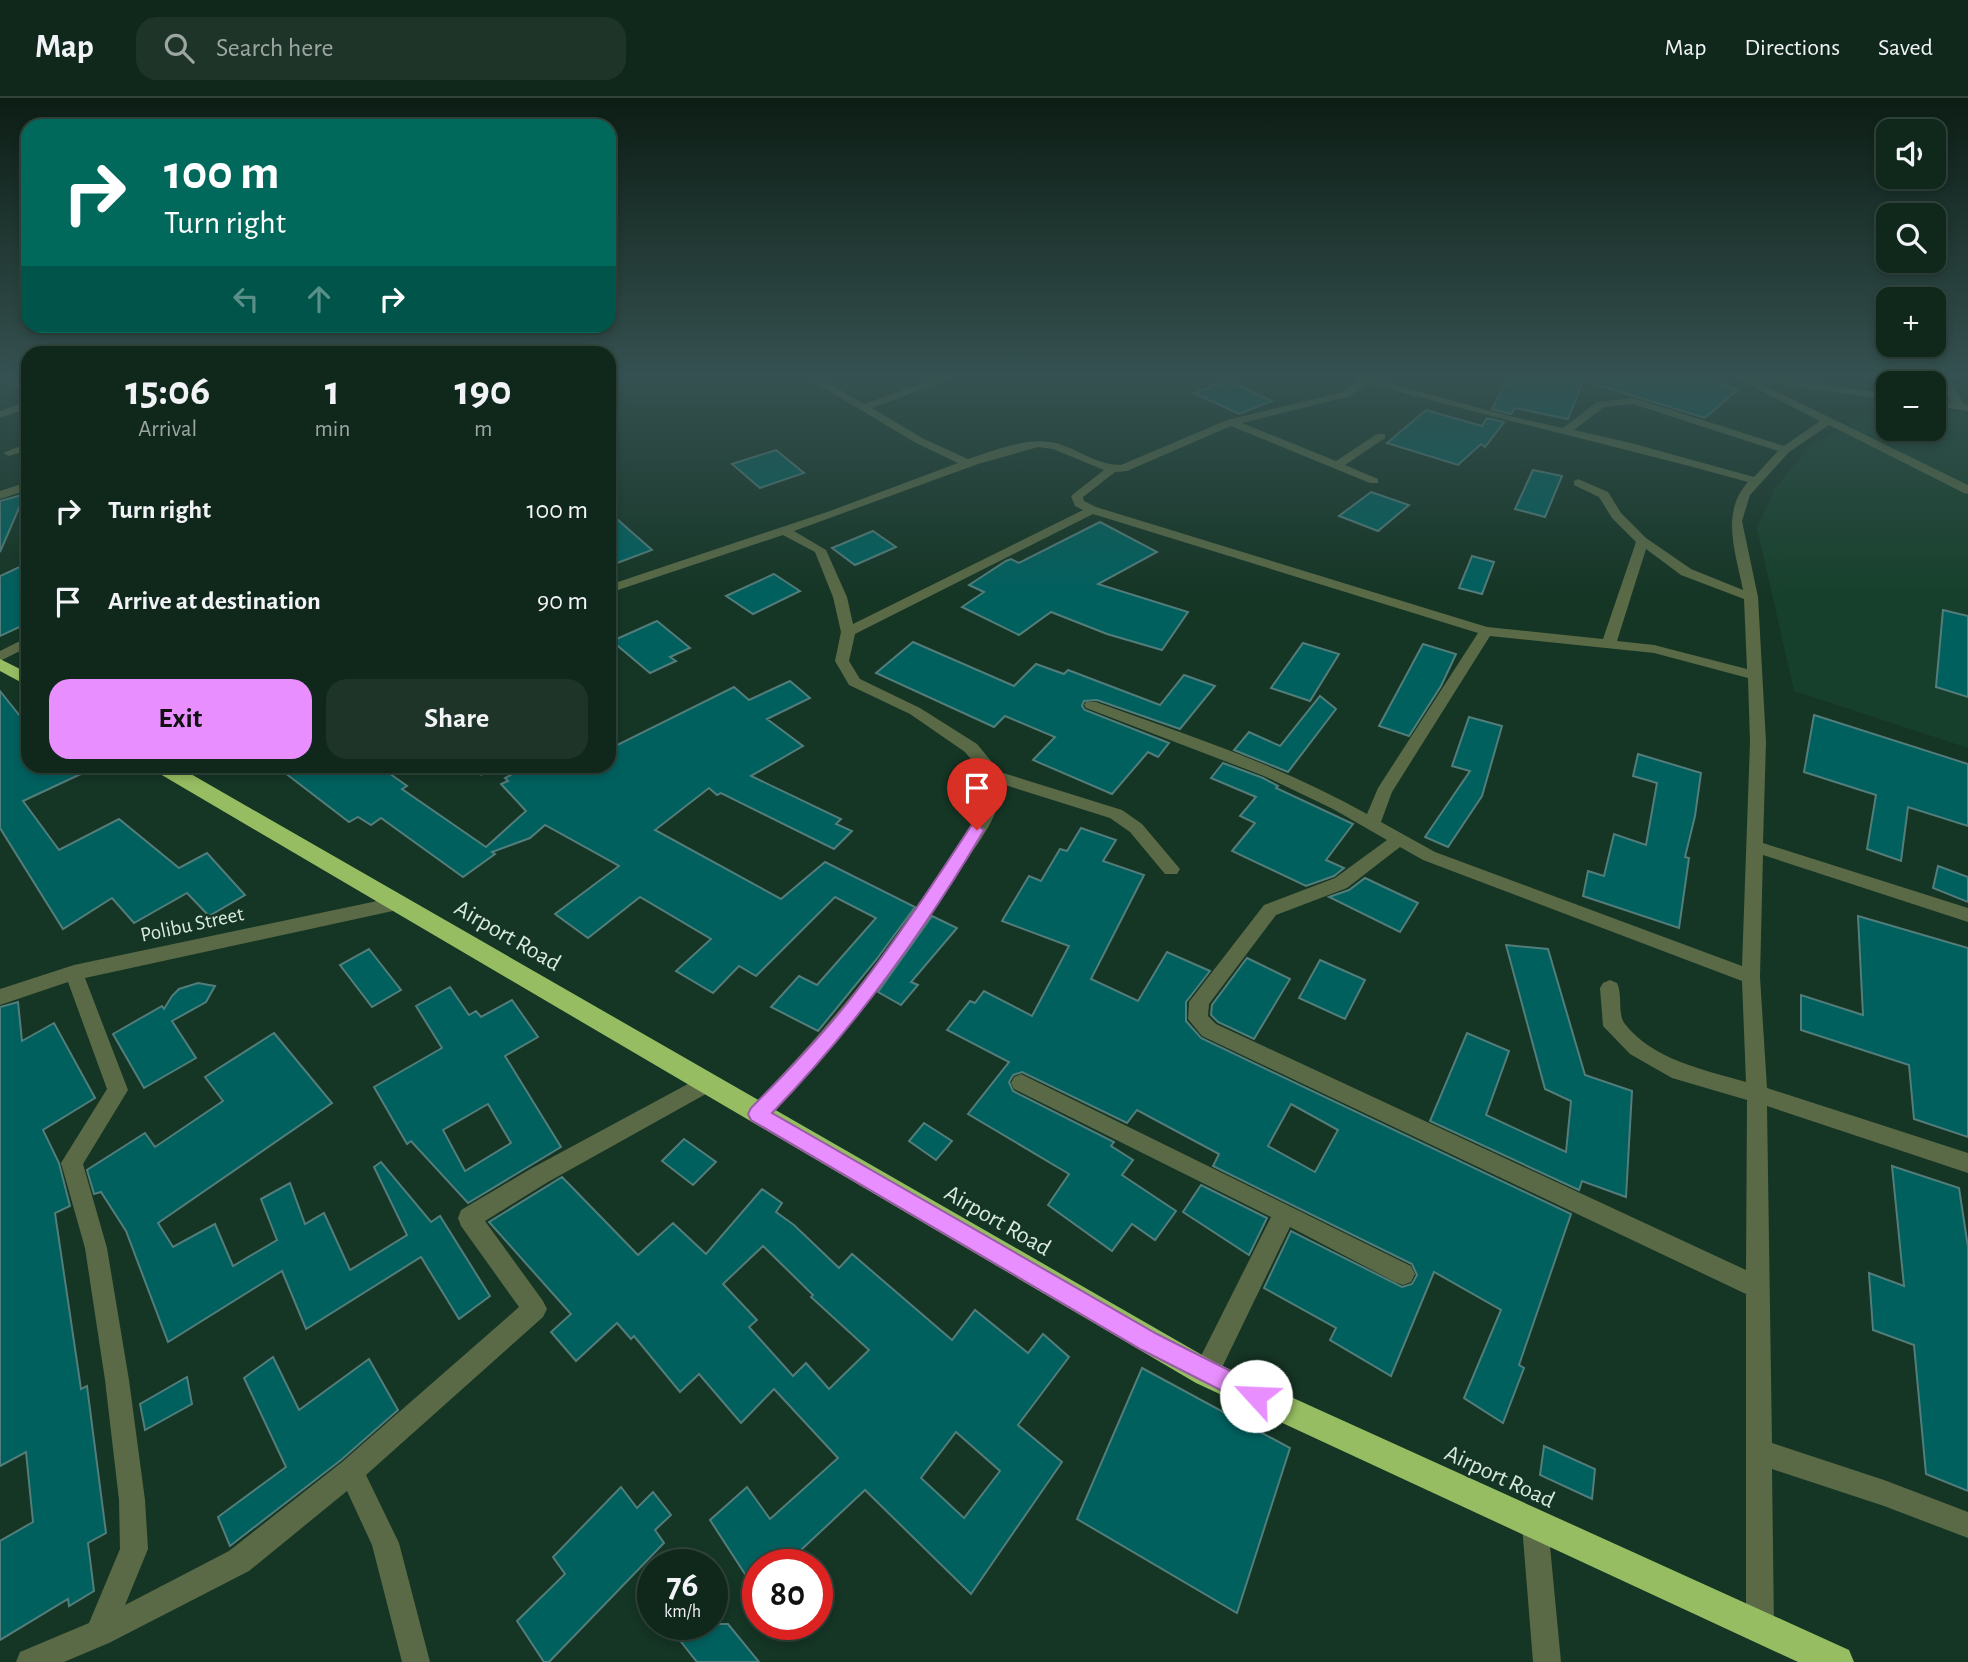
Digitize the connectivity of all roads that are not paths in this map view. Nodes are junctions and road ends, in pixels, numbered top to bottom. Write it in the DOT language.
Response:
graph roads {
  1 [pos="940,449"];
  2 [pos="1026,449"];
  3 [pos="1058,449"];
  4 [pos="1170,449"];
  5 [pos="1295,449"];
  6 [pos="1362,449"];
  7 [pos="1645,449"];
  8 [pos="1782,449"];
  9 [pos="1885,449"];
  10 [pos="1785,450"];
  11 [pos="969,464"];
  12 [pos="1336,466"];
  13 [pos="1111,470"];
  14 [pos="1374,481"];
  15 [pos="1757,481"];
  16 [pos="1578,483"];
  17 [pos="21,488"];
  18 [pos="1968,490"];
  19 [pos="0,495"];
  20 [pos="1092,510"];
  21 [pos="784,531"];
  22 [pos="1642,541"];
  23 [pos="616,587"];
  24 [pos="1751,597"];
  25 [pos="1486,631"];
  26 [pos="848,632"];
  27 [pos="1609,644"];
  28 [pos="21,645"];
  29 [pos="0,657"];
  30 [pos="0,664"];
  31 [pos="1755,675"];
  32 [pos="21,677"];
  33 [pos="1091,705"];
  34 [pos="176,773"];
  35 [pos="994,776"];
  36 [pos="1372,824"];
  37 [pos="1398,840"];
  38 [pos="1754,846"];
  39 [pos="1171,869"];
  40 [pos="396,904"];
  41 [pos="1968,915"];
  42 [pos="74,973"];
  43 [pos="1751,977"];
  44 [pos="1610,988"];
  45 [pos="0,997"];
  46 [pos="1021,1083"];
  47 [pos="706,1084"];
  48 [pos="1756,1094"];
  49 [pos="758,1114"];
  50 [pos="1968,1163"];
  51 [pos="1284,1213"];
  52 [pos="1403,1274"];
  53 [pos="1757,1287"];
  54 [pos="1206,1373"];
  55 [pos="1759,1452"];
  56 [pos="351,1471"];
  57 [pos="1535,1525"];
  58 [pos="1968,1525"];
  59 [pos="1760,1628"];
  60 [pos="99,1633"];
  61 [pos="30,1662"];
  62 [pos="416,1662"];
  63 [pos="1547,1662"];
  64 [pos="1837,1662"];
  1 -- 11 [label="street"];
  2 -- 11 [label="street"];
  3 -- 13 [label="street"];
  4 -- 13 [label="street"];
  5 -- 12 [label="street"];
  6 -- 12 [label="street"];
  7 -- 15 [label="street"];
  8 -- 10 [label="street"];
  9 -- 18 [label="street"];
  10 -- 15 [label="street"];
  11 -- 21 [label="street"];
  12 -- 14 [label="street"];
  13 -- 20 [label="street"];
  15 -- 24 [label="street"];
  16 -- 22 [label="street"];
  17 -- 19 [label="street"];
  20 -- 25 [label="street"];
  20 -- 26 [label="street"];
  21 -- 23 [label="street"];
  21 -- 26 [label="street"];
  22 -- 24 [label="street"];
  22 -- 27 [label="street"];
  24 -- 31 [label="street"];
  25 -- 27 [label="street"];
  25 -- 36 [label="street"];
  26 -- 35 [label="street"];
  27 -- 31 [label="street"];
  28 -- 29 [label="street"];
  30 -- 32 [label="highway"];
  31 -- 38 [label="street"];
  33 -- 36 [label="street"];
  34 -- 40 [label="highway, Airport Road"];
  35 -- 39 [label="street"];
  35 -- 49 [label="street"];
  36 -- 37 [label="street"];
  37 -- 43 [label="street"];
  37 -- 53 [label="street"];
  38 -- 41 [label="street"];
  38 -- 43 [label="street"];
  40 -- 42 [label="street, Polibu Street"];
  40 -- 47 [label="highway, Airport Road"];
  42 -- 45 [label="street, Polibu Street"];
  42 -- 60 [label="street"];
  43 -- 48 [label="street"];
  44 -- 48 [label="street"];
  46 -- 51 [label="street"];
  47 -- 49 [label="highway, Airport Road"];
  47 -- 56 [label="street"];
  48 -- 50 [label="street"];
  48 -- 53 [label="street"];
  49 -- 54 [label="highway, Airport Road"];
  51 -- 52 [label="street"];
  51 -- 54 [label="street"];
  53 -- 55 [label="street"];
  54 -- 57 [label="highway, Airport Road"];
  55 -- 58 [label="street"];
  55 -- 59 [label="street"];
  56 -- 60 [label="street"];
  56 -- 62 [label="street"];
  57 -- 59 [label="highway, Airport Road"];
  57 -- 63 [label="street"];
  59 -- 64 [label="highway, Airport Road"];
  60 -- 61 [label="street"];
}
